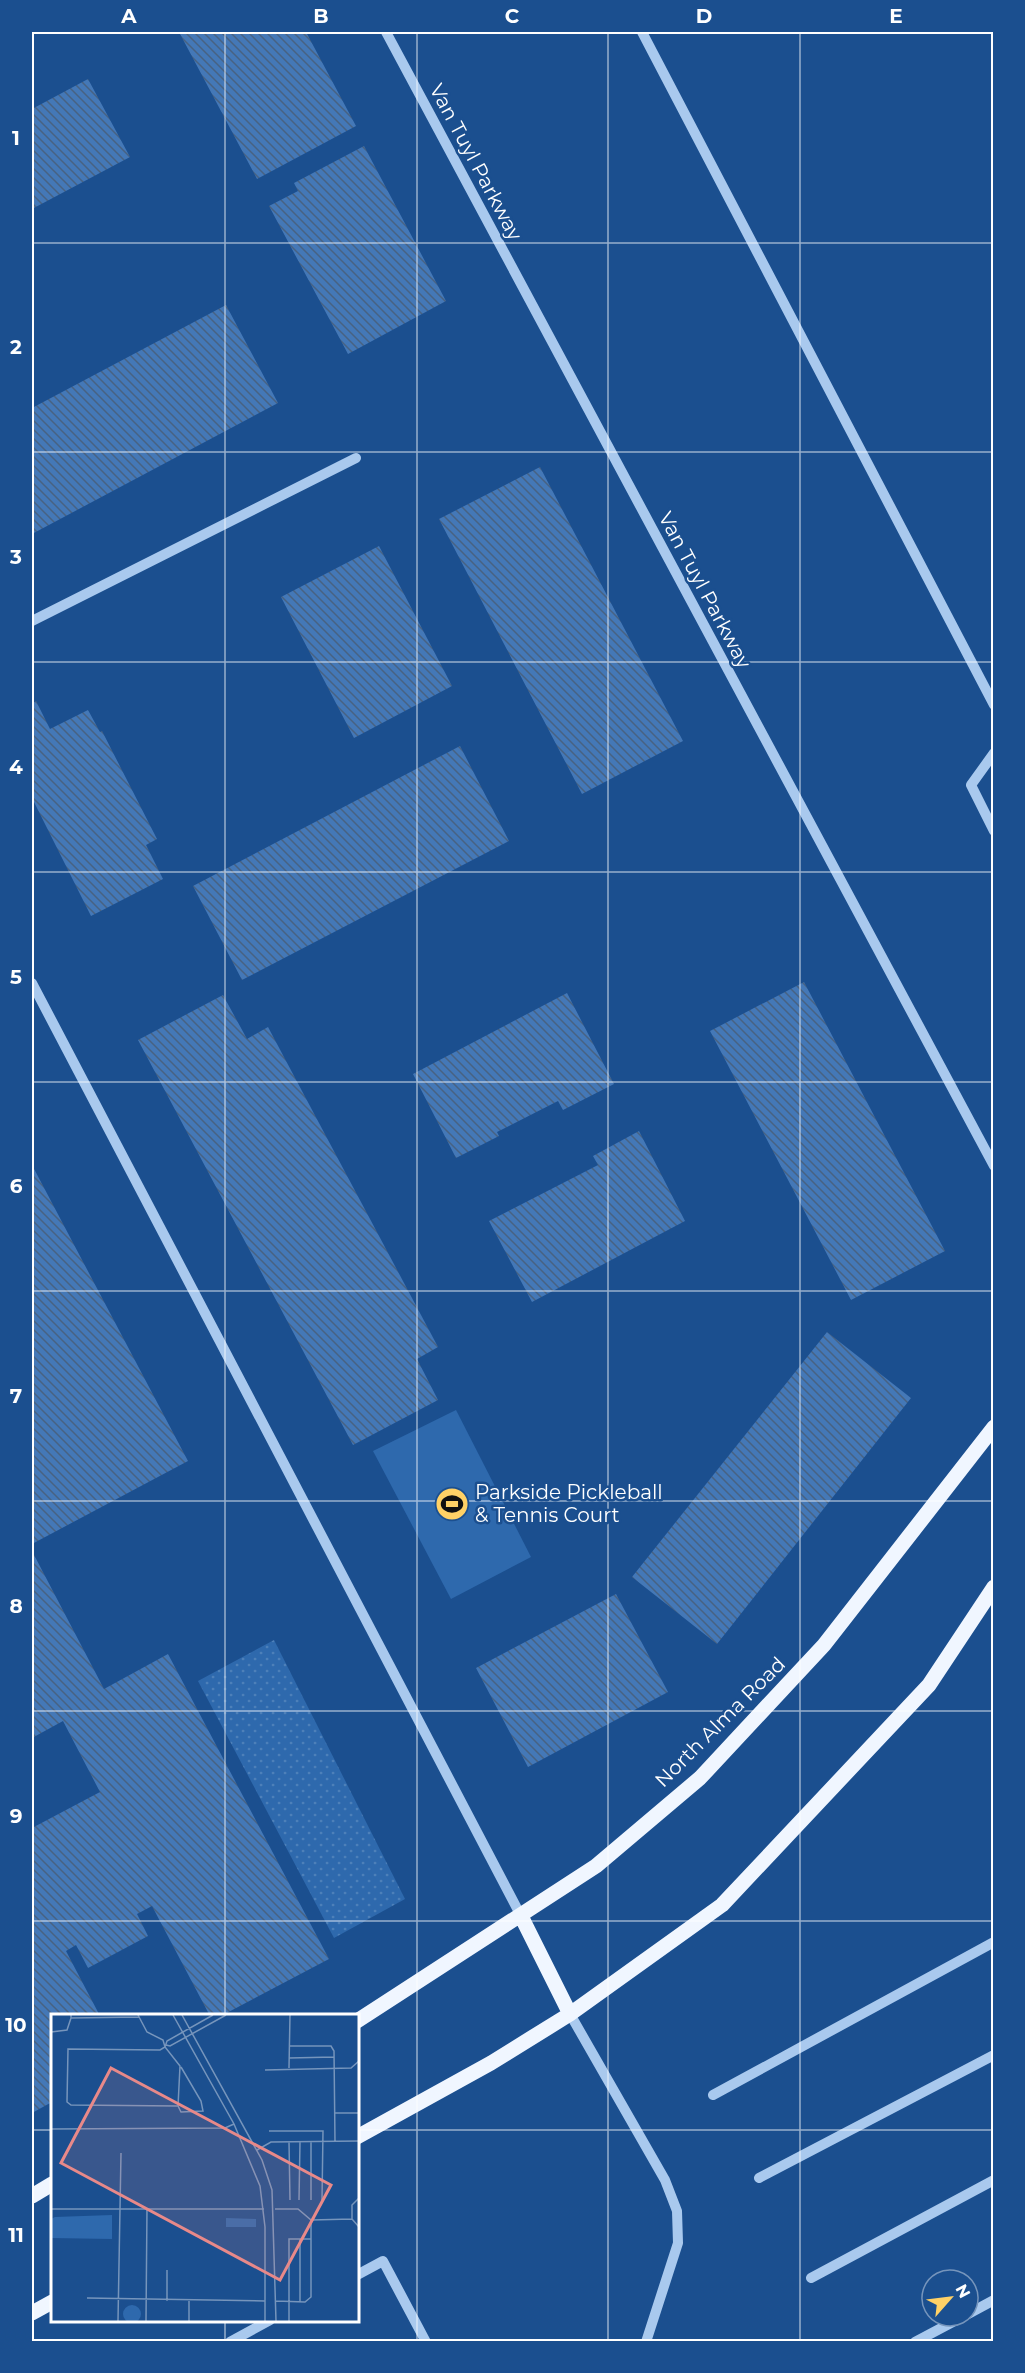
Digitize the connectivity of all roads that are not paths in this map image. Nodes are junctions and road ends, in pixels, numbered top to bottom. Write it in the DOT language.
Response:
graph roads {
  1 [pos="386,32"];
  2 [pos="642,32"];
  3 [pos="356,458"];
  4 [pos="32,621"];
  5 [pos="993,705"];
  6 [pos="993,753"];
  7 [pos="993,831"];
  8 [pos="32,983"];
  9 [pos="993,1166"];
  10 [pos="993,1427"];
  11 [pos="992,1591"];
  12 [pos="521,1916"];
  13 [pos="993,1942"];
  14 [pos="570,2014"];
  15 [pos="358,2020"];
  16 [pos="993,2055"];
  17 [pos="713,2095"];
  18 [pos="358,2136"];
  19 [pos="759,2178"];
  20 [pos="993,2180"];
  21 [pos="51,2185"];
  22 [pos="32,2196"];
  23 [pos="358,2274"];
  24 [pos="811,2278"];
  25 [pos="51,2303"];
  26 [pos="32,2313"];
  27 [pos="266,2322"];
  28 [pos="941,2328"];
  29 [pos="230,2342"];
  30 [pos="426,2342"];
  31 [pos="646,2342"];
  32 [pos="915,2342"];
  1 -- 9 [label="street, Van Tuyl Parkway"];
  2 -- 5 [label="street"];
  3 -- 4 [label="street"];
  6 -- 7 [label="street"];
  8 -- 12 [label="street"];
  10 -- 12 [label="main road, North Alma Road"];
  11 -- 14 [label="main road"];
  12 -- 14 [label="main road"];
  12 -- 15 [label="main road, North Alma Road"];
  13 -- 17 [label="street"];
  14 -- 18 [label="main road"];
  14 -- 31 [label="street"];
  16 -- 19 [label="street"];
  20 -- 24 [label="street"];
  21 -- 22 [label="main road"];
  23 -- 30 [label="street"];
  25 -- 26 [label="main road"];
  27 -- 29 [label="street"];
  28 -- 32 [label="street"];
}
